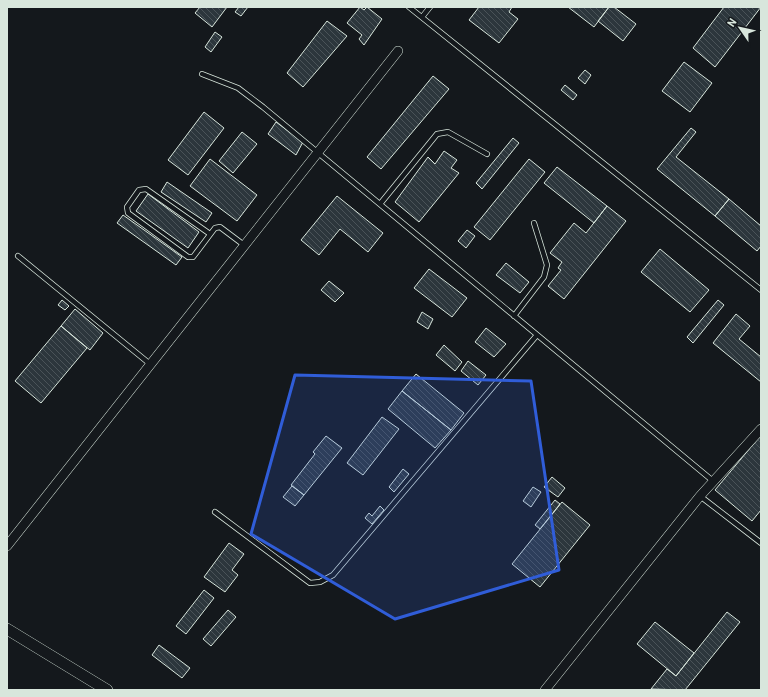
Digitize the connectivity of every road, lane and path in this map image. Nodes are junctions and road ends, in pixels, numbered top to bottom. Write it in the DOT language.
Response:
graph roads {
  1 [pos="409,7"];
  2 [pos="430,7"];
  3 [pos="422,17"];
  4 [pos="398,52"];
  5 [pos="202,74"];
  6 [pos="318,151"];
  7 [pos="487,154"];
  8 [pos="380,204"];
  9 [pos="534,223"];
  10 [pos="210,234"];
  11 [pos="244,245"];
  12 [pos="18,256"];
  13 [pos="761,290"];
  14 [pos="514,316"];
  15 [pos="537,335"];
  16 [pos="150,364"];
  17 [pos="761,429"];
  18 [pos="713,481"];
  19 [pos="700,496"];
  20 [pos="215,512"];
  21 [pos="761,544"];
  22 [pos="7,546"];
  23 [pos="7,629"];
  24 [pos="107,690"];
  25 [pos="545,690"];
  1 -- 3 [label="lane"];
  2 -- 3 [label="lane"];
  3 -- 13 [label="lane"];
  4 -- 6 [label="street"];
  5 -- 6 [label="lane"];
  6 -- 8 [label="lane"];
  6 -- 11 [label="street"];
  7 -- 8 [label="lane"];
  8 -- 14 [label="lane"];
  9 -- 14 [label="lane"];
  10 -- 10 [label="lane"];
  10 -- 11 [label="lane"];
  11 -- 16 [label="street"];
  12 -- 16 [label="lane"];
  14 -- 15 [label="lane"];
  15 -- 18 [label="lane"];
  15 -- 20 [label="lane"];
  16 -- 22 [label="street"];
  17 -- 18 [label="street"];
  18 -- 19 [label="street"];
  19 -- 21 [label="lane"];
  19 -- 25 [label="street"];
  23 -- 24 [label="street"];
}
